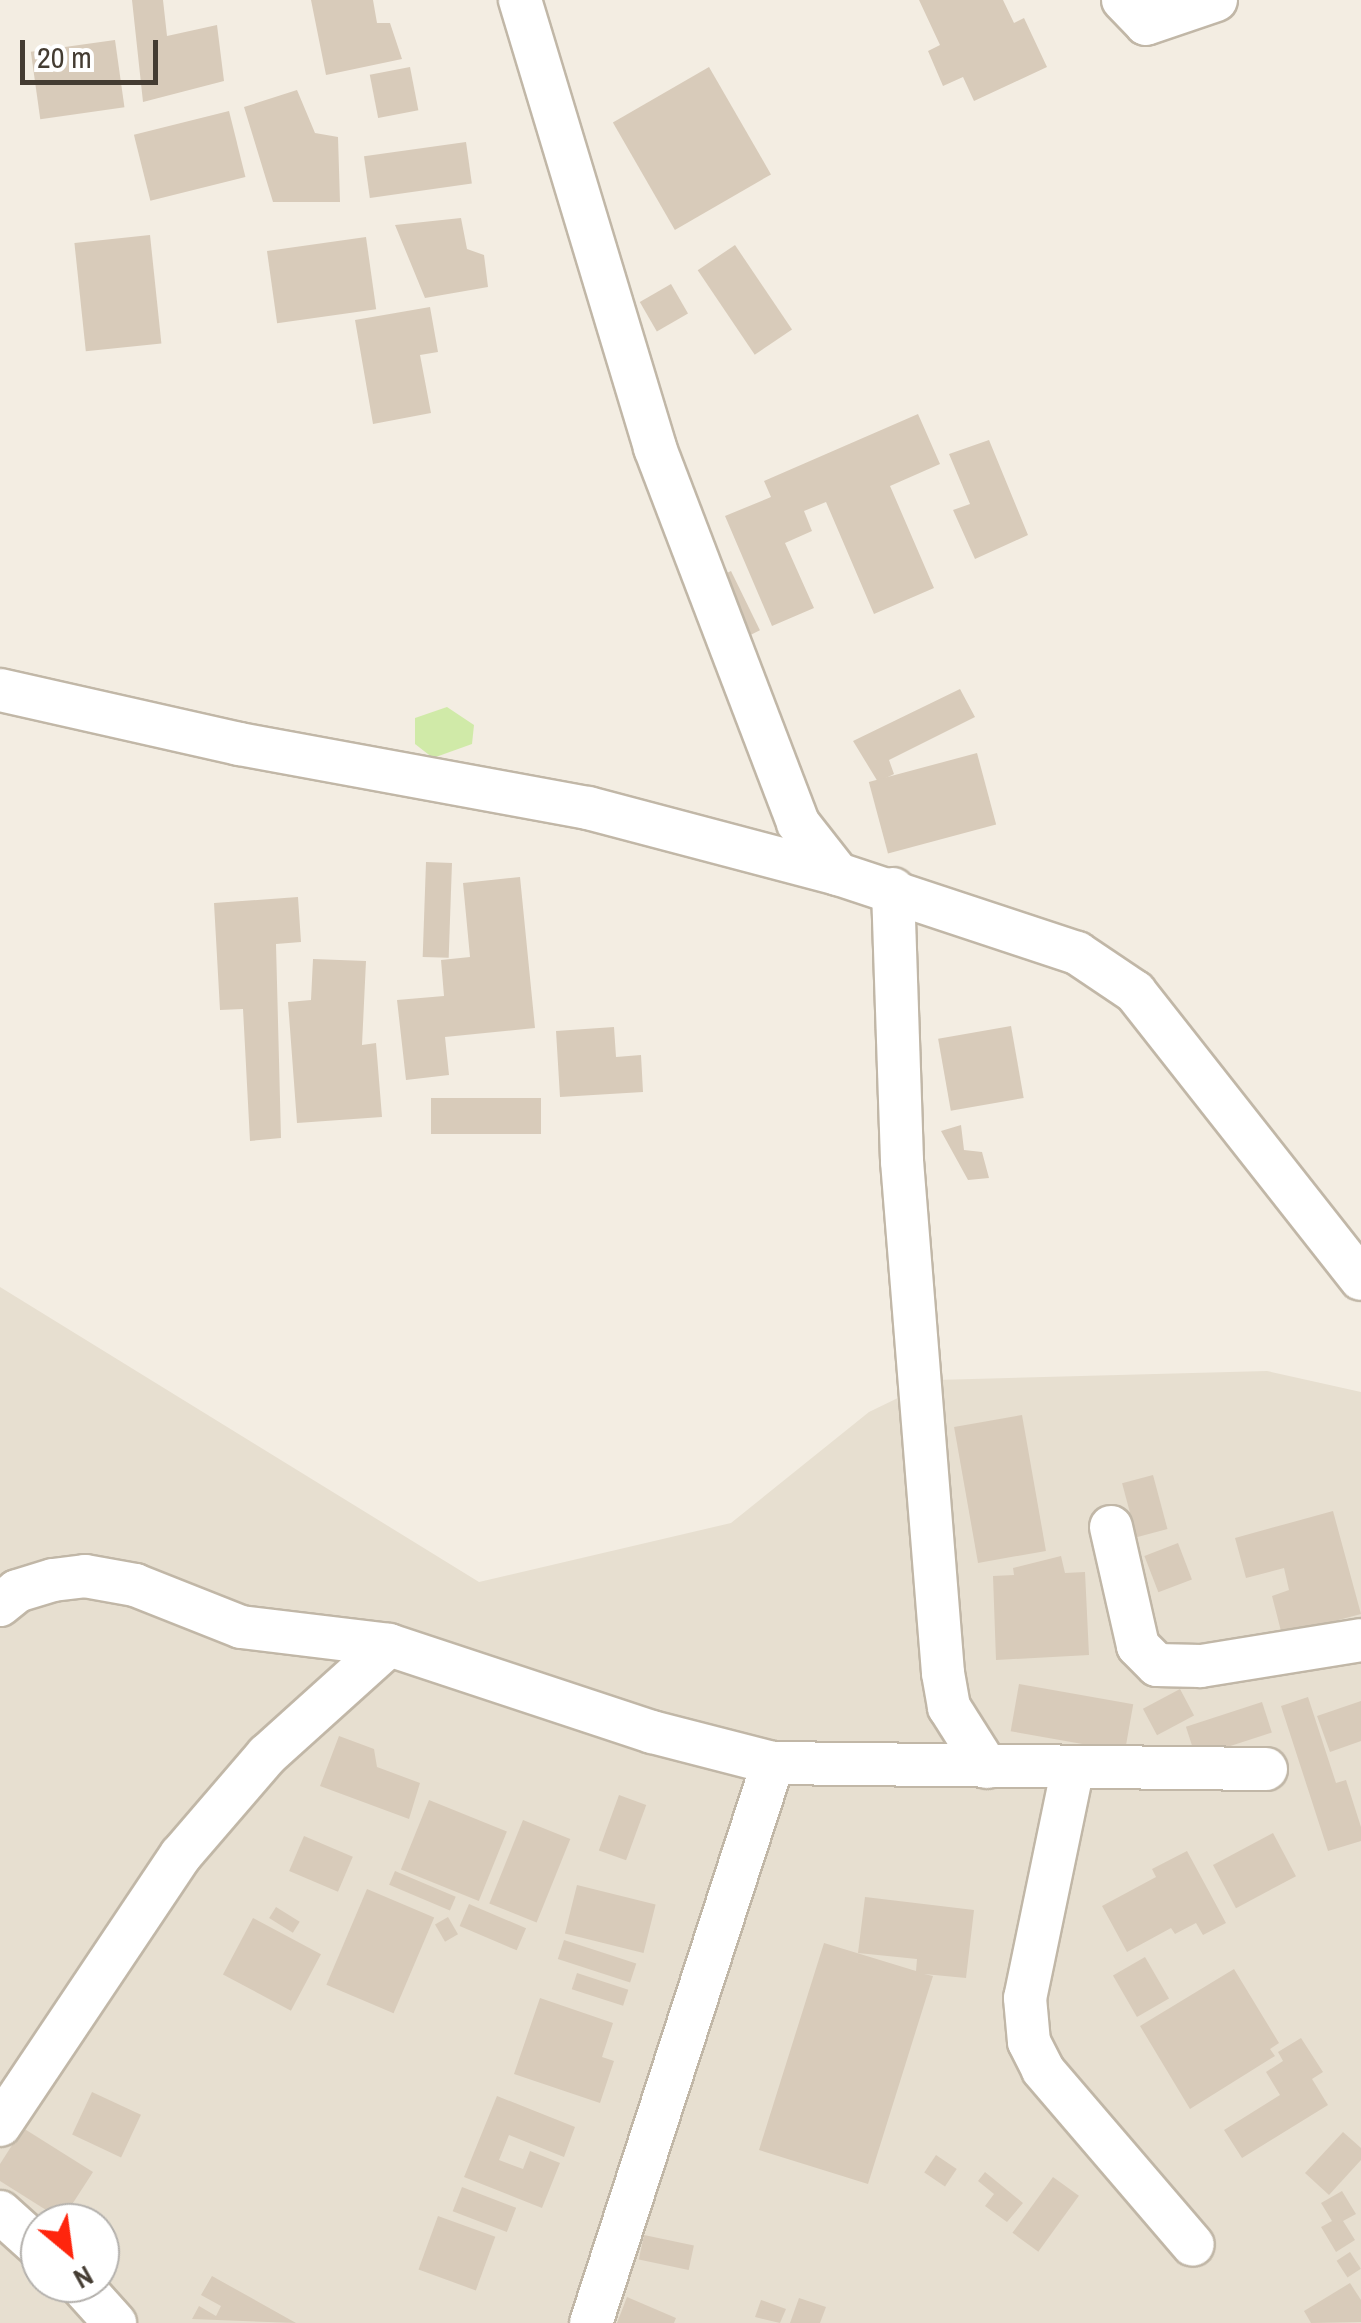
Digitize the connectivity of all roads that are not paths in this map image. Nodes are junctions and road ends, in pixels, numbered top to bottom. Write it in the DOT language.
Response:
graph roads {
  1 [pos="520,0"];
  2 [pos="1123,0"];
  3 [pos="1216,0"];
  4 [pos="0,690"];
  5 [pos="838,874"];
  6 [pos="893,889"];
  7 [pos="1361,1280"];
  8 [pos="1112,1527"];
  9 [pos="0,1605"];
  10 [pos="1361,1640"];
  11 [pos="389,1645"];
  12 [pos="773,1764"];
  13 [pos="987,1766"];
  14 [pos="1073,1767"];
  15 [pos="1266,1770"];
  16 [pos="0,2125"];
  17 [pos="0,2212"];
  18 [pos="20,2230"];
  19 [pos="1193,2245"];
  20 [pos="97,2303"];
  21 [pos="115,2323"];
  22 [pos="591,2323"];
  1 -- 5 [label="street"];
  2 -- 3 [label="street"];
  4 -- 5 [label="street"];
  5 -- 6 [label="street"];
  6 -- 7 [label="street"];
  6 -- 13 [label="street"];
  8 -- 10 [label="street"];
  9 -- 11 [label="street"];
  11 -- 12 [label="street"];
  11 -- 16 [label="street"];
  12 -- 13 [label="street"];
  12 -- 22 [label="street"];
  13 -- 14 [label="street"];
  14 -- 15 [label="street"];
  14 -- 19 [label="street"];
  17 -- 18 [label="street"];
  20 -- 21 [label="street"];
}
